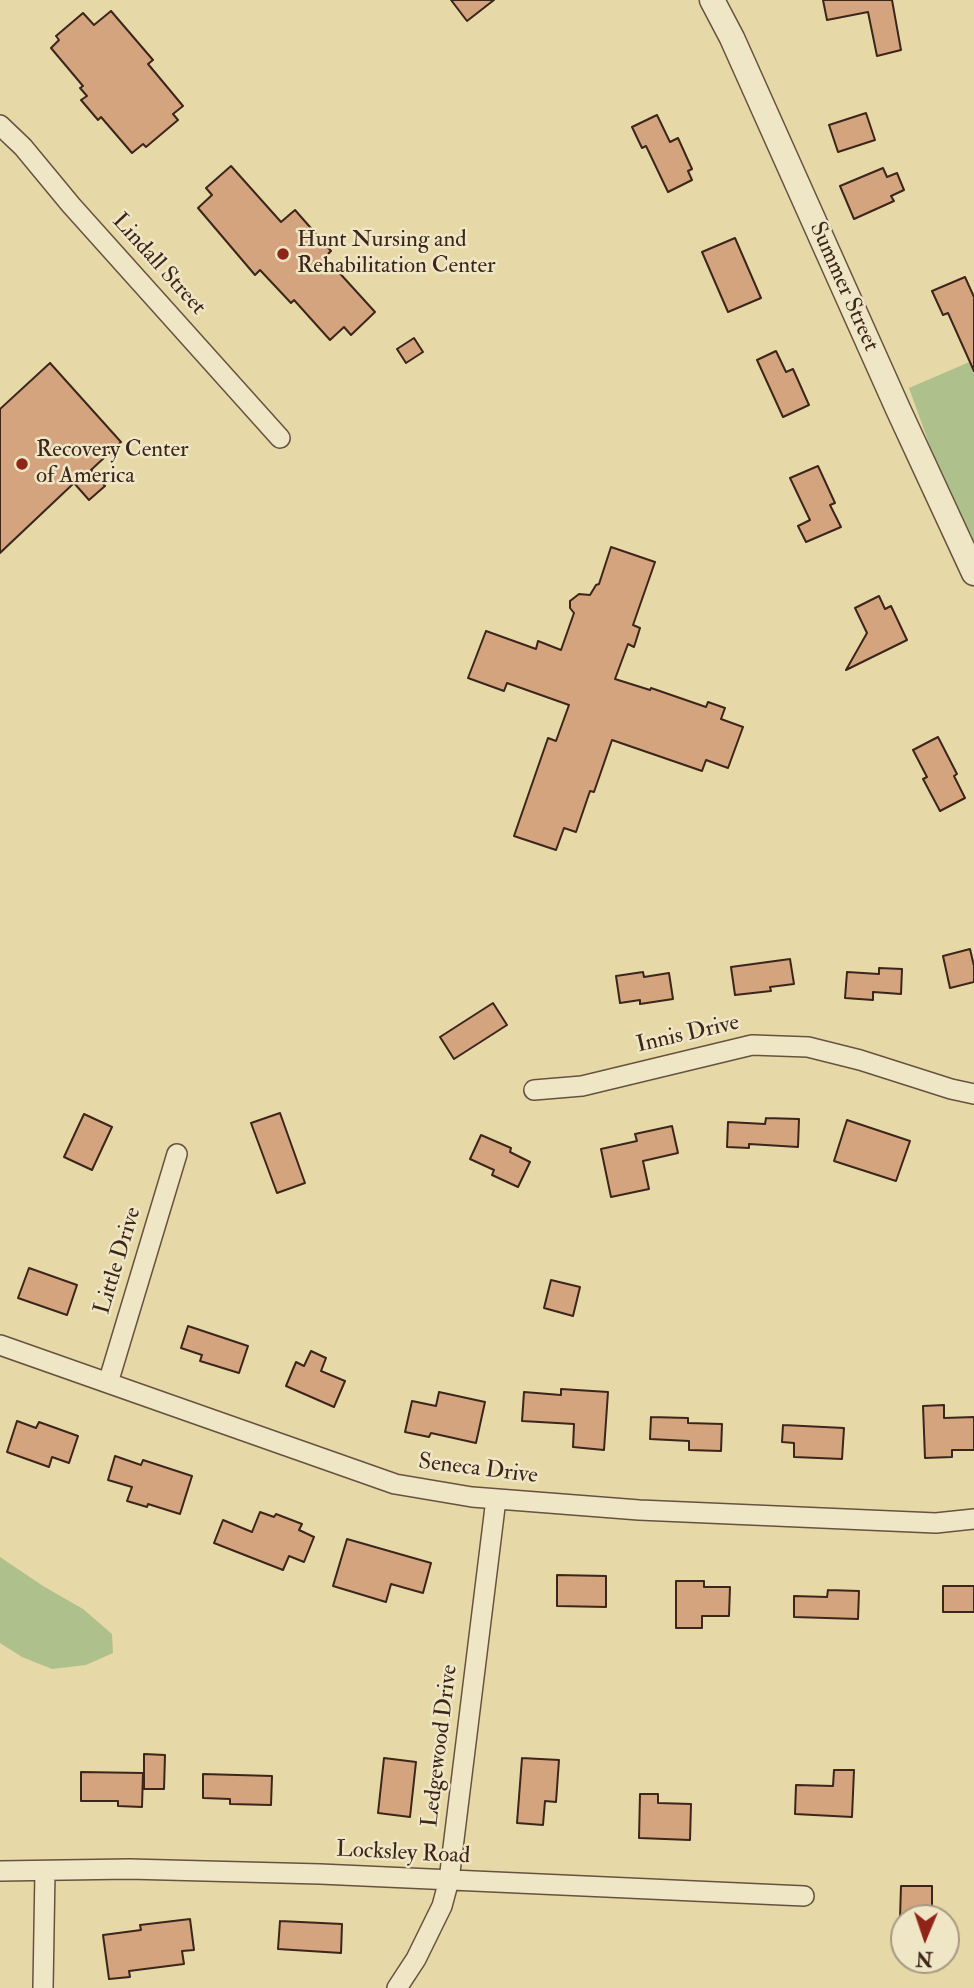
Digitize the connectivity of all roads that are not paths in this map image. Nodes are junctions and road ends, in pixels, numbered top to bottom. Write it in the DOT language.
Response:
graph roads {
  1 [pos="712,0"];
  2 [pos="0,125"];
  3 [pos="280,438"];
  4 [pos="974,573"];
  5 [pos="534,1090"];
  6 [pos="974,1094"];
  7 [pos="177,1154"];
  8 [pos="0,1345"];
  9 [pos="108,1383"];
  10 [pos="496,1499"];
  11 [pos="974,1519"];
  12 [pos="0,1871"];
  13 [pos="45,1871"];
  14 [pos="449,1880"];
  15 [pos="804,1896"];
  16 [pos="43,1988"];
  17 [pos="397,1988"];
  1 -- 4 [label="street, Summer Street"];
  2 -- 3 [label="street, Lindall Street"];
  5 -- 6 [label="street, Innis Drive"];
  7 -- 9 [label="street, Little Drive"];
  8 -- 9 [label="street, Seneca Drive"];
  9 -- 10 [label="street, Seneca Drive"];
  10 -- 11 [label="street, Seneca Drive"];
  10 -- 14 [label="street, Ledgewood Drive"];
  12 -- 13 [label="street, Locksley Road"];
  13 -- 14 [label="street, Locksley Road"];
  13 -- 16 [label="street"];
  14 -- 15 [label="street, Locksley Road"];
  14 -- 17 [label="street, Ledgewood Drive"];
}
